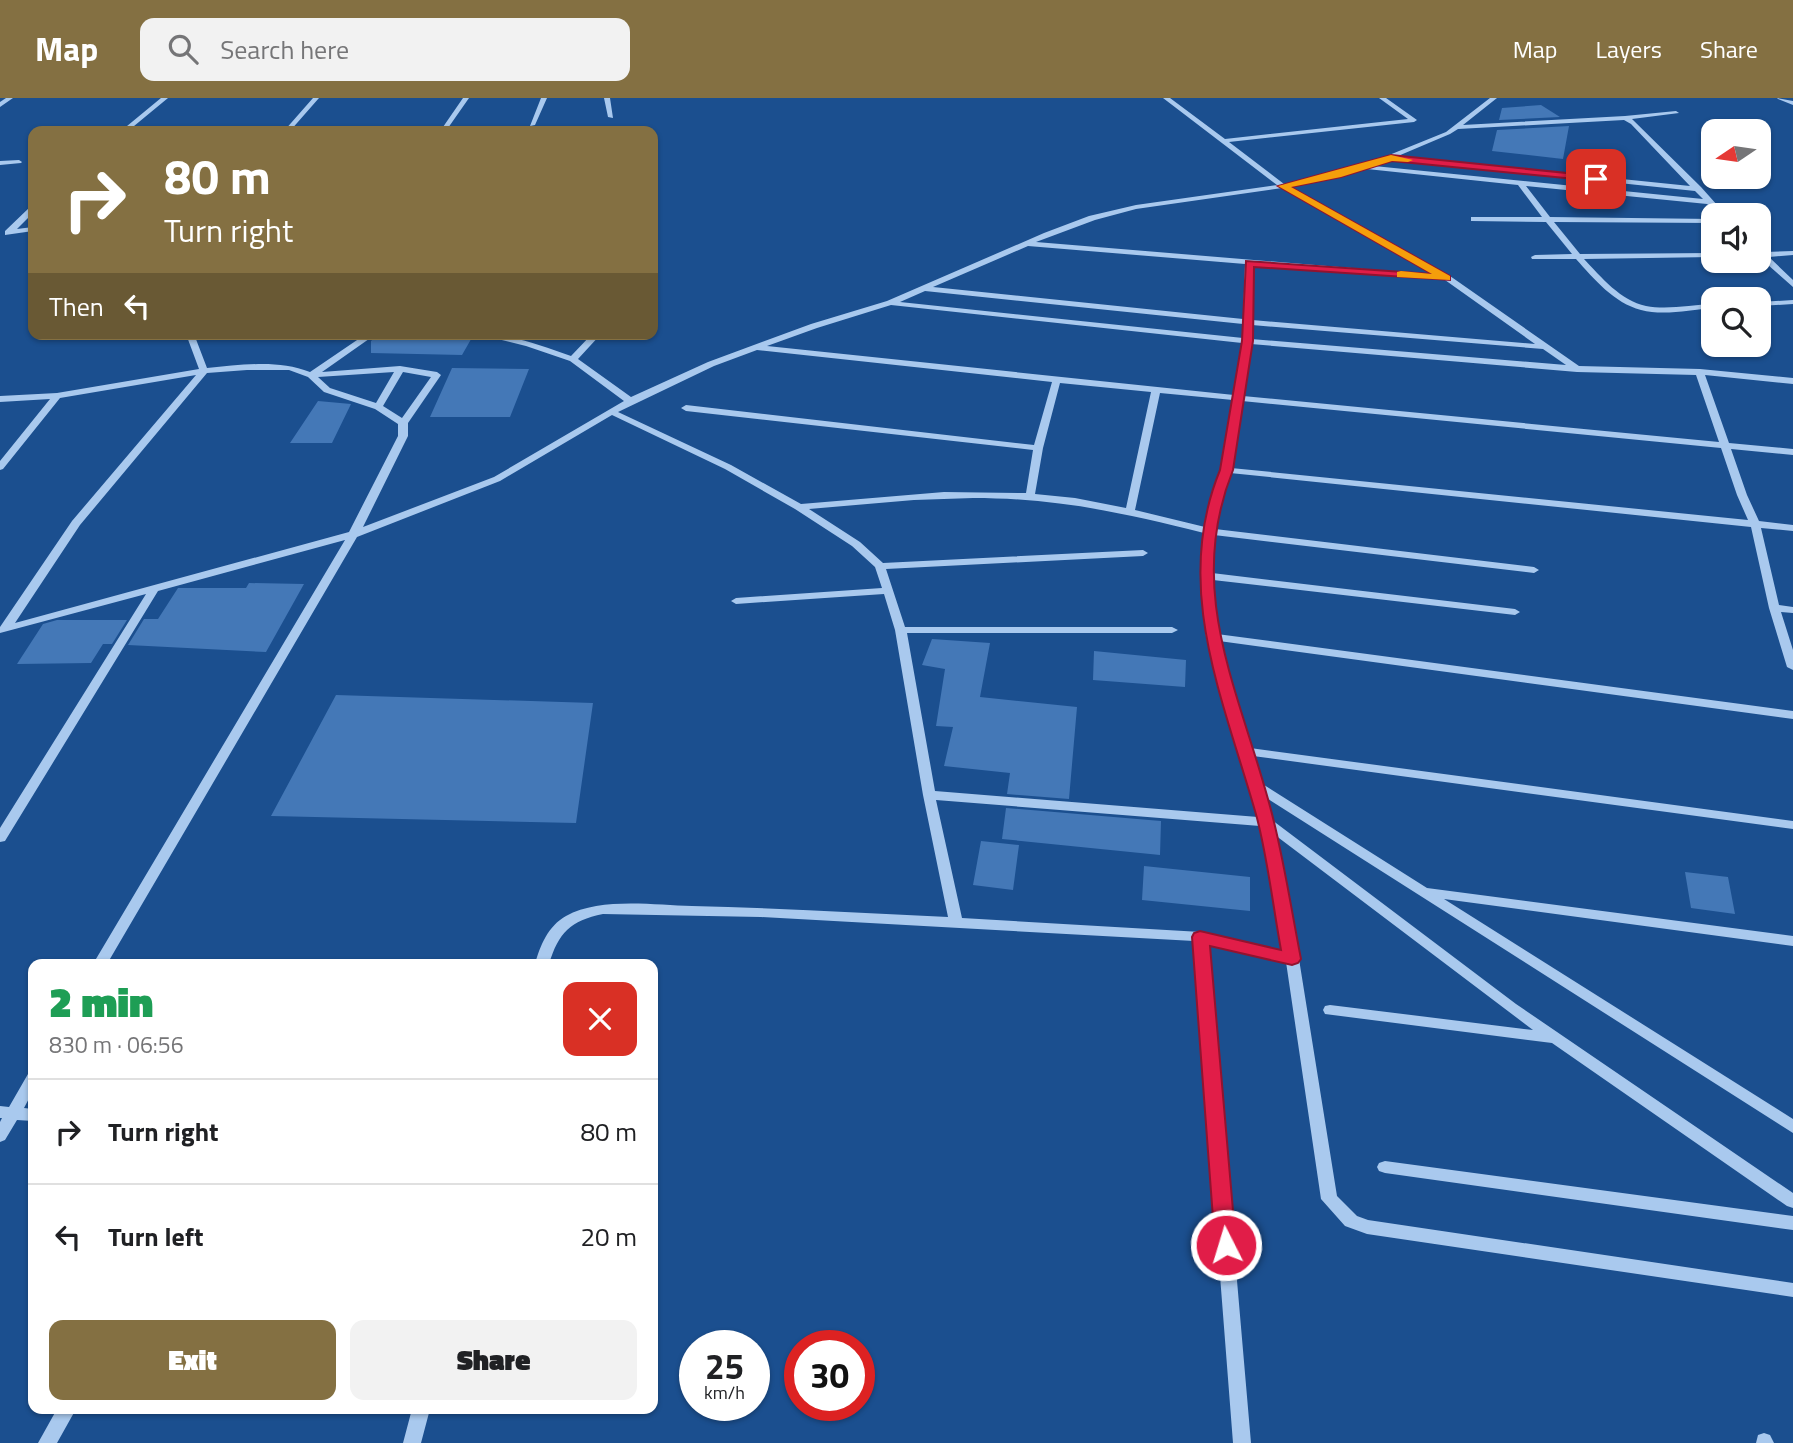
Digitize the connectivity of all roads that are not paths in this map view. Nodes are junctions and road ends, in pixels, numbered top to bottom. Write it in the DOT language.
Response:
graph roads {
  1 [pos="10,98"];
  2 [pos="165,98"];
  3 [pos="316,98"];
  4 [pos="466,98"];
  5 [pos="544,98"];
  6 [pos="607,98"];
  7 [pos="1166,98"];
  8 [pos="1382,98"];
  9 [pos="1494,98"];
  10 [pos="1780,98"];
  11 [pos="1793,103"];
  12 [pos="0,104"];
  13 [pos="1676,113"];
  14 [pos="611,117"];
  15 [pos="1625,118"];
  16 [pos="531,125"];
  17 [pos="130,126"];
  18 [pos="291,126"];
  19 [pos="447,126"];
  20 [pos="1456,127"];
  21 [pos="1223,141"];
  22 [pos="1391,158"];
  23 [pos="19,162"];
  24 [pos="0,163"];
  25 [pos="1364,168"];
  26 [pos="1520,183"];
  27 [pos="1283,186"];
  28 [pos="1698,189"];
  29 [pos="1710,202"];
  30 [pos="28,213"];
  31 [pos="1474,219"];
  32 [pos="1548,219"];
  33 [pos="1701,221"];
  34 [pos="28,229"];
  35 [pos="4,233"];
  36 [pos="1026,244"];
  37 [pos="1771,253"];
  38 [pos="1793,253"];
  39 [pos="1701,255"];
  40 [pos="1580,256"];
  41 [pos="1535,257"];
  42 [pos="1249,263"];
  43 [pos="1771,264"];
  44 [pos="1447,278"];
  45 [pos="1793,285"];
  46 [pos="923,288"];
  47 [pos="1793,302"];
  48 [pos="890,303"];
  49 [pos="1771,303"];
  50 [pos="1701,306"];
  51 [pos="1249,322"];
  52 [pos="192,340"];
  53 [pos="363,340"];
  54 [pos="509,340"];
  55 [pos="591,340"];
  56 [pos="1247,341"];
  57 [pos="755,347"];
  58 [pos="1545,347"];
  59 [pos="573,359"];
  60 [pos="400,369"];
  61 [pos="1577,369"];
  62 [pos="204,371"];
  63 [pos="1700,372"];
  64 [pos="311,376"];
  65 [pos="1057,379"];
  66 [pos="1793,380"];
  67 [pos="1156,390"];
  68 [pos="57,396"];
  69 [pos="1238,398"];
  70 [pos="0,399"];
  71 [pos="630,401"];
  72 [pos="378,407"];
  73 [pos="686,408"];
  74 [pos="612,412"];
  75 [pos="403,423"];
  76 [pos="1725,445"];
  77 [pos="1038,448"];
  78 [pos="1793,452"];
  79 [pos="0,467"];
  80 [pos="1226,470"];
  81 [pos="1030,496"];
  82 [pos="799,507"];
  83 [pos="1130,512"];
  84 [pos="1755,524"];
  85 [pos="1793,528"];
  86 [pos="1209,531"];
  87 [pos="352,535"];
  88 [pos="1143,553"];
  89 [pos="880,566"];
  90 [pos="1534,570"];
  91 [pos="1207,576"];
  92 [pos="154,589"];
  93 [pos="888,591"];
  94 [pos="736,601"];
  95 [pos="1774,608"];
  96 [pos="1793,610"];
  97 [pos="1515,612"];
  98 [pos="3,629"];
  99 [pos="1172,630"];
  100 [pos="901,631"];
  101 [pos="1212,636"];
  102 [pos="1793,667"];
  103 [pos="1793,715"];
  104 [pos="1246,751"];
  105 [pos="1257,786"];
  106 [pos="929,795"];
  107 [pos="1266,822"];
  108 [pos="1793,825"];
  109 [pos="0,838"];
  110 [pos="1424,891"];
  111 [pos="956,922"];
  112 [pos="1200,937"];
  113 [pos="1793,941"];
  114 [pos="103,959"];
  115 [pos="543,959"];
  116 [pos="1292,959"];
  117 [pos="1330,1010"];
  118 [pos="1555,1038"];
  119 [pos="28,1084"];
  120 [pos="6,1113"];
  121 [pos="28,1115"];
  122 [pos="1793,1127"];
  123 [pos="0,1136"];
  124 [pos="1385,1167"];
  125 [pos="1793,1201"];
  126 [pos="1793,1223"];
  127 [pos="1793,1290"];
  128 [pos="64,1414"];
  129 [pos="420,1414"];
  130 [pos="47,1443"];
  131 [pos="412,1443"];
  132 [pos="1242,1443"];
  1 -- 12 [label="street"];
  2 -- 17 [label="street"];
  3 -- 18 [label="street"];
  4 -- 19 [label="street"];
  5 -- 16 [label="street"];
  6 -- 14 [label="street"];
  7 -- 21 [label="street"];
  8 -- 21 [label="street"];
  9 -- 20 [label="street"];
  10 -- 11 [label="street"];
  13 -- 15 [label="street"];
  15 -- 20 [label="street"];
  15 -- 28 [label="street"];
  20 -- 22 [label="street"];
  21 -- 27 [label="street"];
  22 -- 25 [label="street"];
  22 -- 28 [label="street"];
  23 -- 24 [label="street"];
  25 -- 26 [label="street"];
  25 -- 27 [label="street"];
  26 -- 29 [label="street"];
  26 -- 32 [label="street"];
  27 -- 36 [label="street"];
  27 -- 44 [label="street"];
  28 -- 29 [label="street"];
  30 -- 35 [label="street"];
  31 -- 32 [label="street"];
  32 -- 33 [label="street"];
  32 -- 40 [label="street"];
  34 -- 35 [label="street"];
  36 -- 42 [label="street"];
  36 -- 46 [label="street"];
  37 -- 38 [label="street"];
  39 -- 40 [label="street"];
  40 -- 41 [label="street"];
  40 -- 50 [label="street"];
  42 -- 44 [label="street"];
  42 -- 51 [label="street"];
  43 -- 45 [label="street"];
  44 -- 58 [label="street"];
  46 -- 48 [label="street"];
  46 -- 51 [label="street"];
  47 -- 49 [label="street"];
  48 -- 56 [label="street"];
  48 -- 57 [label="street"];
  51 -- 56 [label="street"];
  51 -- 58 [label="street"];
  52 -- 62 [label="street"];
  53 -- 64 [label="street"];
  54 -- 59 [label="street"];
  55 -- 59 [label="street"];
  56 -- 61 [label="street"];
  56 -- 69 [label="street"];
  57 -- 65 [label="street"];
  57 -- 71 [label="street"];
  58 -- 61 [label="street"];
  59 -- 71 [label="street"];
  60 -- 64 [label="street"];
  60 -- 72 [label="street"];
  60 -- 75 [label="street"];
  61 -- 63 [label="street"];
  62 -- 64 [label="street"];
  62 -- 68 [label="street"];
  62 -- 98 [label="street"];
  63 -- 66 [label="street"];
  63 -- 76 [label="street"];
  64 -- 72 [label="street"];
  65 -- 67 [label="street"];
  65 -- 77 [label="street"];
  67 -- 69 [label="street"];
  67 -- 83 [label="street"];
  68 -- 70 [label="street"];
  68 -- 79 [label="street"];
  69 -- 76 [label="street"];
  69 -- 80 [label="street"];
  71 -- 74 [label="street"];
  72 -- 75 [label="street"];
  73 -- 77 [label="street"];
  74 -- 82 [label="street"];
  74 -- 87 [label="street"];
  75 -- 87 [label="street"];
  76 -- 78 [label="street"];
  76 -- 84 [label="street"];
  77 -- 81 [label="street"];
  80 -- 84 [label="street"];
  80 -- 86 [label="street"];
  81 -- 82 [label="street"];
  81 -- 83 [label="street"];
  82 -- 89 [label="street"];
  83 -- 86 [label="street"];
  84 -- 85 [label="street"];
  84 -- 95 [label="street"];
  86 -- 90 [label="street"];
  86 -- 91 [label="street"];
  87 -- 92 [label="street"];
  87 -- 114 [label="street"];
  88 -- 89 [label="street"];
  89 -- 93 [label="street"];
  91 -- 97 [label="street"];
  91 -- 101 [label="street"];
  92 -- 98 [label="street"];
  92 -- 109 [label="street"];
  93 -- 94 [label="street"];
  93 -- 100 [label="street"];
  95 -- 96 [label="street"];
  95 -- 102 [label="street"];
  99 -- 100 [label="street"];
  100 -- 106 [label="street"];
  101 -- 103 [label="street"];
  101 -- 104 [label="street"];
  104 -- 105 [label="street"];
  104 -- 108 [label="street"];
  105 -- 107 [label="street"];
  105 -- 110 [label="street"];
  106 -- 107 [label="street"];
  106 -- 111 [label="street"];
  107 -- 116 [label="street"];
  107 -- 118 [label="street"];
  110 -- 113 [label="street"];
  110 -- 122 [label="street"];
  111 -- 112 [label="street"];
  111 -- 115 [label="street"];
  112 -- 116 [label="street"];
  112 -- 132 [label="street"];
  116 -- 127 [label="street"];
  117 -- 118 [label="street"];
  118 -- 125 [label="street"];
  119 -- 120 [label="street"];
  120 -- 121 [label="street"];
  120 -- 123 [label="street"];
  124 -- 126 [label="street"];
  128 -- 130 [label="street"];
  129 -- 131 [label="street"];
}
